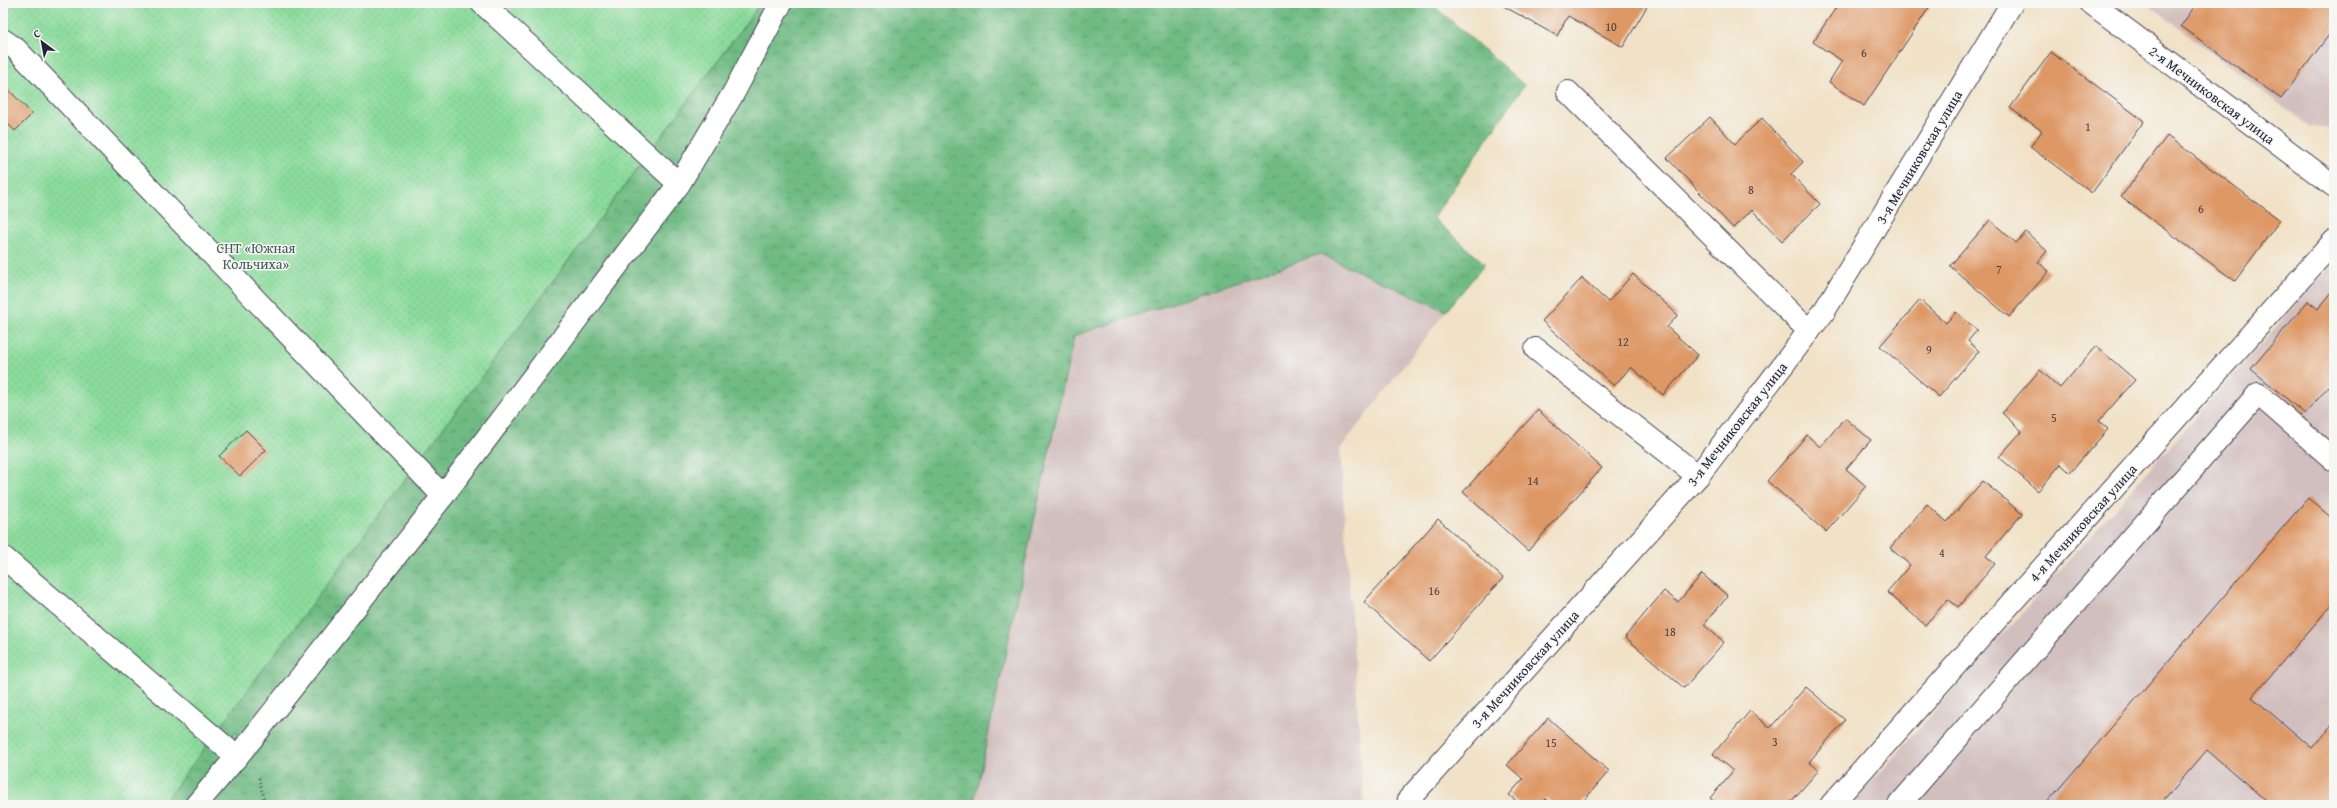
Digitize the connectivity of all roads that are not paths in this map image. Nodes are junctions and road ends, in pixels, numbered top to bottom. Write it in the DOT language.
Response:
graph roads {
  1 [pos="482,3"];
  2 [pos="781,3"];
  3 [pos="2012,3"];
  4 [pos="2091,3"];
  5 [pos="3,40"];
  6 [pos="1568,92"];
  7 [pos="678,184"];
  8 [pos="2334,186"];
  9 [pos="2334,241"];
  10 [pos="1809,331"];
  11 [pos="1536,349"];
  12 [pos="2334,460"];
  13 [pos="1698,476"];
  14 [pos="443,496"];
  15 [pos="3,557"];
  16 [pos="237,757"];
  17 [pos="196,805"];
  18 [pos="1408,805"];
  19 [pos="1831,805"];
  20 [pos="1899,805"];
  1 -- 7 [label="street"];
  2 -- 7 [label="street"];
  3 -- 10 [label="street, 3-я Мечниковская улица"];
  4 -- 8 [label="street, 2-я Мечниковская улица"];
  5 -- 14 [label="street"];
  6 -- 10 [label="street"];
  7 -- 14 [label="street"];
  9 -- 19 [label="street, 4-я Мечниковская улица"];
  10 -- 13 [label="street, 3-я Мечниковская улица"];
  11 -- 13 [label="street"];
  12 -- 20 [label="street"];
  13 -- 18 [label="street, 3-я Мечниковская улица"];
  14 -- 16 [label="street"];
  15 -- 16 [label="street"];
  16 -- 17 [label="street"];
}
